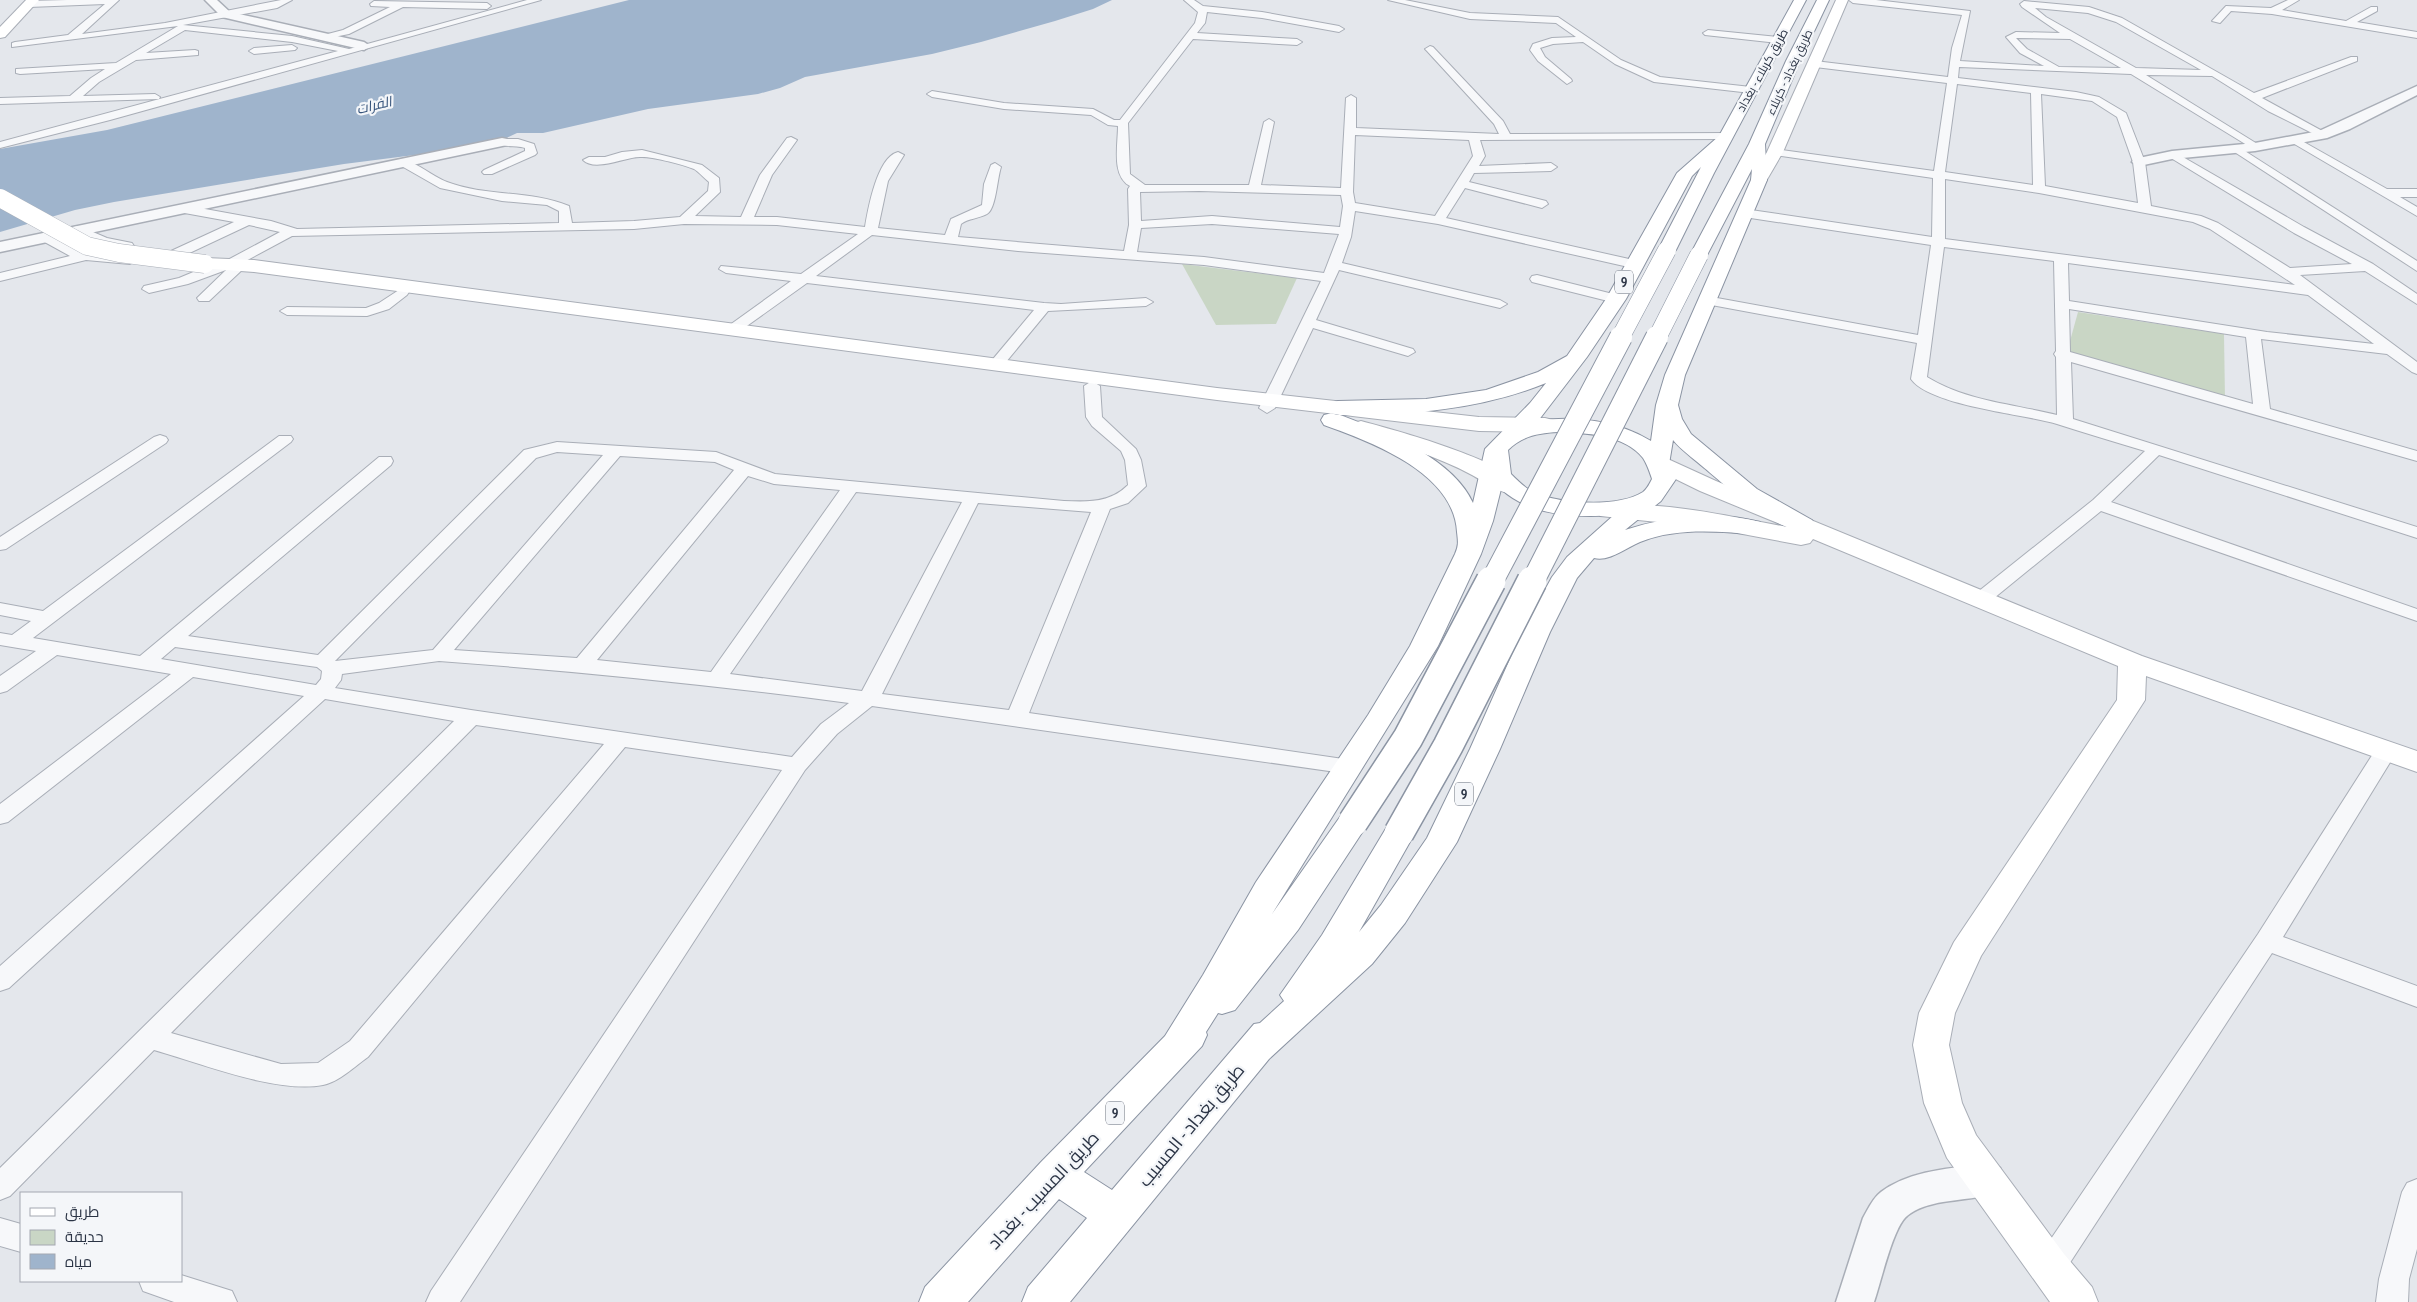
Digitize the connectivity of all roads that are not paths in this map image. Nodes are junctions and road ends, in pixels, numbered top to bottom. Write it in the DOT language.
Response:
graph roads {
  1 [pos="114,0"];
  2 [pos="211,0"];
  3 [pos="288,0"];
  4 [pos="409,0"];
  5 [pos="537,0"];
  6 [pos="1188,0"];
  7 [pos="1392,0"];
  8 [pos="1800,0"];
  9 [pos="1823,0"];
  10 [pos="1842,0"];
  11 [pos="1853,0"];
  12 [pos="2295,0"];
  13 [pos="27,1"];
  14 [pos="2023,3"];
  15 [pos="374,4"];
  16 [pos="400,5"];
  17 [pos="512,7"];
  18 [pos="1201,9"];
  19 [pos="2374,9"];
  20 [pos="2272,11"];
  21 [pos="226,14"];
  22 [pos="0,20"];
  23 [pos="2217,21"];
  24 [pos="367,22"];
  25 [pos="385,22"];
  26 [pos="413,23"];
  27 [pos="450,24"];
  28 [pos="2347,24"];
  29 [pos="166,26"];
  30 [pos="182,28"];
  31 [pos="1339,29"];
  32 [pos="1708,33"];
  33 [pos="0,34"];
  34 [pos="2417,34"];
  35 [pos="1191,36"];
  36 [pos="2072,36"];
  37 [pos="1528,37"];
  38 [pos="71,38"];
  39 [pos="1586,39"];
  40 [pos="1778,40"];
  41 [pos="326,41"];
  42 [pos="1298,42"];
  43 [pos="1541,43"];
  44 [pos="7,45"];
  45 [pos="364,46"];
  46 [pos="1430,49"];
  47 [pos="347,50"];
  48 [pos="254,51"];
  49 [pos="194,53"];
  50 [pos="131,57"];
  51 [pos="2354,59"];
  52 [pos="1815,64"];
  53 [pos="1955,64"];
  54 [pos="117,66"];
  55 [pos="20,71"];
  56 [pos="2133,71"];
  57 [pos="2214,73"];
  58 [pos="2066,78"];
  59 [pos="1952,79"];
  60 [pos="1567,81"];
  61 [pos="1782,84"];
  62 [pos="1752,88"];
  63 [pos="2036,90"];
  64 [pos="2417,90"];
  65 [pos="932,94"];
  66 [pos="181,97"];
  67 [pos="74,98"];
  68 [pos="1351,98"];
  69 [pos="2254,98"];
  70 [pos="1776,99"];
  71 [pos="2095,99"];
  72 [pos="2,102"];
  73 [pos="1268,122"];
  74 [pos="1123,123"];
  75 [pos="1350,131"];
  76 [pos="2322,135"];
  77 [pos="1474,137"];
  78 [pos="1506,137"];
  79 [pos="1725,138"];
  80 [pos="791,140"];
  81 [pos="2295,140"];
  82 [pos="502,142"];
  83 [pos="0,144"];
  84 [pos="1757,144"];
  85 [pos="2255,147"];
  86 [pos="2237,149"];
  87 [pos="1775,152"];
  88 [pos="898,154"];
  89 [pos="2172,156"];
  90 [pos="589,160"];
  91 [pos="402,162"];
  92 [pos="2140,162"];
  93 [pos="995,167"];
  94 [pos="1551,167"];
  95 [pos="1470,170"];
  96 [pos="488,172"];
  97 [pos="1939,176"];
  98 [pos="1759,180"];
  99 [pos="1462,184"];
  100 [pos="1140,188"];
  101 [pos="1254,189"];
  102 [pos="2039,189"];
  103 [pos="2417,192"];
  104 [pos="2385,193"];
  105 [pos="0,198"];
  106 [pos="1348,199"];
  107 [pos="1542,204"];
  108 [pos="2145,208"];
  109 [pos="183,209"];
  110 [pos="2417,212"];
  111 [pos="1744,213"];
  112 [pos="684,220"];
  113 [pos="746,220"];
  114 [pos="1438,220"];
  115 [pos="245,222"];
  116 [pos="1135,225"];
  117 [pos="566,227"];
  118 [pos="79,230"];
  119 [pos="871,230"];
  120 [pos="291,231"];
  121 [pos="1345,232"];
  122 [pos="46,237"];
  123 [pos="951,239"];
  124 [pos="1938,242"];
  125 [pos="0,247"];
  126 [pos="176,254"];
  127 [pos="1130,256"];
  128 [pos="85,257"];
  129 [pos="2061,258"];
  130 [pos="2416,261"];
  131 [pos="1633,264"];
  132 [pos="222,266"];
  133 [pos="2368,267"];
  134 [pos="726,269"];
  135 [pos="1331,271"];
  136 [pos="2287,272"];
  137 [pos="0,277"];
  138 [pos="804,278"];
  139 [pos="1537,279"];
  140 [pos="148,289"];
  141 [pos="2315,291"];
  142 [pos="402,292"];
  143 [pos="204,298"];
  144 [pos="1616,299"];
  145 [pos="1706,300"];
  146 [pos="2417,300"];
  147 [pos="1146,302"];
  148 [pos="1500,304"];
  149 [pos="2061,304"];
  150 [pos="1044,307"];
  151 [pos="287,311"];
  152 [pos="1309,322"];
  153 [pos="732,330"];
  154 [pos="2253,334"];
  155 [pos="1923,340"];
  156 [pos="2391,350"];
  157 [pos="1408,352"];
  158 [pos="1580,353"];
  159 [pos="2061,354"];
  160 [pos="996,365"];
  161 [pos="2417,369"];
  162 [pos="1092,386"];
  163 [pos="1269,404"];
  164 [pos="1667,405"];
  165 [pos="2262,412"];
  166 [pos="1335,414"];
  167 [pos="2065,422"];
  168 [pos="1522,425"];
  169 [pos="1558,425"];
  170 [pos="285,439"];
  171 [pos="160,440"];
  172 [pos="2156,449"];
  173 [pos="614,452"];
  174 [pos="2417,456"];
  175 [pos="385,461"];
  176 [pos="1659,462"];
  177 [pos="1500,466"];
  178 [pos="744,469"];
  179 [pos="851,487"];
  180 [pos="973,498"];
  181 [pos="2099,504"];
  182 [pos="1639,506"];
  183 [pos="1102,507"];
  184 [pos="1802,525"];
  185 [pos="1751,527"];
  186 [pos="2417,533"];
  187 [pos="0,545"];
  188 [pos="1468,554"];
  189 [pos="1896,565"];
  190 [pos="1563,581"];
  191 [pos="1981,599"];
  192 [pos="0,610"];
  193 [pos="2417,615"];
  194 [pos="47,618"];
  195 [pos="8,640"];
  196 [pos="170,640"];
  197 [pos="53,648"];
  198 [pos="439,655"];
  199 [pos="2132,662"];
  200 [pos="144,663"];
  201 [pos="328,665"];
  202 [pos="582,665"];
  203 [pos="188,670"];
  204 [pos="716,679"];
  205 [pos="0,686"];
  206 [pos="321,692"];
  207 [pos="869,698"];
  208 [pos="470,717"];
  209 [pos="1016,718"];
  210 [pos="619,740"];
  211 [pos="2386,752"];
  212 [pos="2417,762"];
  213 [pos="797,765"];
  214 [pos="1350,767"];
  215 [pos="0,816"];
  216 [pos="2267,941"];
  217 [pos="0,981"];
  218 [pos="2417,997"];
  219 [pos="150,1038"];
  220 [pos="1177,1048"];
  221 [pos="1255,1049"];
  222 [pos="1055,1175"];
  223 [pos="1987,1180"];
  224 [pos="0,1187"];
  225 [pos="2417,1192"];
  226 [pos="1115,1214"];
  227 [pos="0,1232"];
  228 [pos="20,1238"];
  229 [pos="2049,1268"];
  230 [pos="157,1282"];
  231 [pos="221,1302"];
  232 [pos="442,1302"];
  233 [pos="940,1302"];
  234 [pos="1043,1302"];
  235 [pos="1855,1302"];
  236 [pos="2077,1302"];
  237 [pos="2392,1302"];
  1 -- 13 [label="street"];
  1 -- 38 [label="street"];
  2 -- 21 [label="street"];
  3 -- 21 [label="street"];
  4 -- 16 [label="street"];
  5 -- 17 [label="street"];
  6 -- 18 [label="street"];
  7 -- 39 [label="street"];
  8 -- 40 [label="main road, طريق كربلاء - بغداد / 9"];
  9 -- 61 [label="main road, طريق بغداد - كربلاء / 9"];
  10 -- 52 [label="main road"];
  11 -- 53 [label="street"];
  12 -- 20 [label="street"];
  13 -- 22 [label="main road"];
  13 -- 33 [label="main road"];
  14 -- 36 [label="street"];
  14 -- 57 [label="street"];
  15 -- 16 [label="street"];
  16 -- 17 [label="street"];
  16 -- 24 [label="street"];
  17 -- 27 [label="street"];
  18 -- 31 [label="street"];
  18 -- 35 [label="street"];
  19 -- 28 [label="street"];
  20 -- 23 [label="street"];
  20 -- 28 [label="street"];
  21 -- 29 [label="street"];
  21 -- 41 [label="street"];
  24 -- 25 [label="street"];
  24 -- 41 [label="street"];
  26 -- 27 [label="street"];
  27 -- 45 [label="street"];
  28 -- 34 [label="street"];
  29 -- 30 [label="street"];
  29 -- 38 [label="street"];
  30 -- 41 [label="street"];
  30 -- 50 [label="street"];
  32 -- 40 [label="street"];
  35 -- 42 [label="street"];
  35 -- 74 [label="street"];
  36 -- 56 [label="street"];
  36 -- 58 [label="street"];
  37 -- 43 [label="street"];
  38 -- 44 [label="street"];
  39 -- 43 [label="street"];
  39 -- 62 [label="street"];
  40 -- 62 [label="main road, طريق كربلاء - بغداد / 9"];
  41 -- 45 [label="street"];
  41 -- 47 [label="street"];
  41 -- 48 [label="street"];
  43 -- 60 [label="street"];
  45 -- 47 [label="street"];
  46 -- 78 [label="street"];
  47 -- 66 [label="street"];
  49 -- 50 [label="street"];
  50 -- 54 [label="street"];
  51 -- 69 [label="street"];
  52 -- 59 [label="street"];
  52 -- 87 [label="main road"];
  53 -- 58 [label="street"];
  53 -- 59 [label="street"];
  54 -- 55 [label="street"];
  54 -- 67 [label="street"];
  56 -- 57 [label="street"];
  56 -- 58 [label="street"];
  56 -- 85 [label="street"];
  57 -- 69 [label="street"];
  58 -- 71 [label="street"];
  59 -- 63 [label="street"];
  59 -- 97 [label="street"];
  61 -- 62 [label="main road"];
  61 -- 70 [label="main road, طريق بغداد - كربلاء / 9"];
  62 -- 70 [label="main road"];
  62 -- 79 [label="main road, طريق كربلاء - بغداد / 9"];
  63 -- 71 [label="street"];
  63 -- 102 [label="street"];
  64 -- 76 [label="street"];
  65 -- 74 [label="street"];
  66 -- 67 [label="street"];
  66 -- 83 [label="street"];
  67 -- 72 [label="street"];
  68 -- 75 [label="street"];
  69 -- 76 [label="street"];
  70 -- 84 [label="main road, طريق بغداد - كربلاء / 9"];
  71 -- 92 [label="street"];
  73 -- 101 [label="street"];
  74 -- 100 [label="street"];
  75 -- 77 [label="street"];
  75 -- 106 [label="street"];
  76 -- 81 [label="street"];
  77 -- 78 [label="street"];
  77 -- 95 [label="street"];
  78 -- 79 [label="street"];
  79 -- 131 [label="main road, 9"];
  79 -- 220 [label="main road, طريق المسيب - بغداد / 9, bridge"];
  80 -- 113 [label="street"];
  81 -- 85 [label="street"];
  81 -- 104 [label="street"];
  82 -- 91 [label="street"];
  82 -- 96 [label="street"];
  84 -- 98 [label="main road, 9"];
  84 -- 221 [label="main road, طريق بغداد - المسيب / 9, bridge"];
  85 -- 86 [label="street"];
  86 -- 89 [label="street"];
  86 -- 130 [label="street"];
  87 -- 97 [label="street"];
  87 -- 98 [label="main road"];
  88 -- 119 [label="street"];
  89 -- 92 [label="street"];
  89 -- 133 [label="street"];
  90 -- 112 [label="street"];
  91 -- 109 [label="street"];
  91 -- 117 [label="street"];
  92 -- 108 [label="street"];
  93 -- 123 [label="street"];
  94 -- 95 [label="street"];
  95 -- 99 [label="street"];
  97 -- 102 [label="street"];
  97 -- 124 [label="street"];
  98 -- 111 [label="main road, 9"];
  99 -- 107 [label="street"];
  99 -- 114 [label="street"];
  100 -- 101 [label="street"];
  100 -- 116 [label="street"];
  101 -- 106 [label="street"];
  102 -- 108 [label="street"];
  103 -- 104 [label="street"];
  104 -- 110 [label="street"];
  105 -- 132 [label="main road, bridge"];
  106 -- 114 [label="street"];
  106 -- 121 [label="street"];
  108 -- 136 [label="street"];
  109 -- 115 [label="street"];
  109 -- 118 [label="street"];
  111 -- 124 [label="street"];
  111 -- 145 [label="main road, 9"];
  112 -- 113 [label="street"];
  112 -- 117 [label="street"];
  113 -- 119 [label="street"];
  114 -- 131 [label="street"];
  115 -- 120 [label="street"];
  115 -- 126 [label="street"];
  116 -- 121 [label="street"];
  116 -- 127 [label="street"];
  117 -- 120 [label="street"];
  118 -- 122 [label="street"];
  118 -- 126 [label="street"];
  119 -- 123 [label="street"];
  119 -- 138 [label="street"];
  120 -- 132 [label="street"];
  121 -- 135 [label="street"];
  122 -- 125 [label="street"];
  122 -- 128 [label="street"];
  123 -- 127 [label="street"];
  124 -- 129 [label="street"];
  124 -- 155 [label="street"];
  126 -- 132 [label="street"];
  127 -- 135 [label="street"];
  128 -- 132 [label="street"];
  128 -- 137 [label="street"];
  129 -- 141 [label="street"];
  129 -- 149 [label="street"];
  130 -- 133 [label="street"];
  131 -- 144 [label="main road, 9"];
  132 -- 140 [label="street"];
  132 -- 142 [label="main road"];
  132 -- 143 [label="street"];
  132 -- 153 [label="main road"];
  133 -- 136 [label="street"];
  133 -- 146 [label="street"];
  134 -- 138 [label="street"];
  135 -- 148 [label="street"];
  135 -- 152 [label="street"];
  136 -- 141 [label="street"];
  138 -- 150 [label="street"];
  138 -- 153 [label="street"];
  139 -- 144 [label="street"];
  141 -- 156 [label="street"];
  142 -- 151 [label="street"];
  142 -- 162 [label="main road"];
  144 -- 158 [label="main road, 9"];
  145 -- 155 [label="street"];
  145 -- 164 [label="main road, 9"];
  147 -- 150 [label="street"];
  149 -- 154 [label="street"];
  149 -- 159 [label="street"];
  150 -- 160 [label="street"];
  152 -- 157 [label="street"];
  152 -- 163 [label="street"];
  153 -- 160 [label="main road"];
  154 -- 156 [label="street"];
  154 -- 165 [label="street"];
  155 -- 167 [label="street"];
  156 -- 161 [label="street"];
  158 -- 166 [label="main road"];
  158 -- 168 [label="main road, 9"];
  159 -- 165 [label="street"];
  159 -- 167 [label="street"];
  160 -- 163 [label="main road"];
  162 -- 163 [label="main road"];
  162 -- 183 [label="street"];
  163 -- 166 [label="main road"];
  164 -- 176 [label="main road, 9"];
  164 -- 184 [label="main road"];
  165 -- 174 [label="street"];
  166 -- 168 [label="main road"];
  166 -- 177 [label="main road"];
  166 -- 188 [label="main road"];
  167 -- 172 [label="street"];
  168 -- 169 [label="main road"];
  168 -- 177 [label="main road, 9"];
  169 -- 176 [label="main road"];
  169 -- 177 [label="main road"];
  170 -- 194 [label="street"];
  171 -- 187 [label="street"];
  172 -- 181 [label="street"];
  172 -- 186 [label="street"];
  173 -- 178 [label="street"];
  173 -- 198 [label="street"];
  173 -- 201 [label="street"];
  175 -- 196 [label="street"];
  176 -- 182 [label="main road, 9"];
  176 -- 184 [label="main road"];
  177 -- 182 [label="main road"];
  177 -- 188 [label="main road, 9"];
  178 -- 179 [label="street"];
  178 -- 202 [label="street"];
  179 -- 180 [label="street"];
  179 -- 204 [label="street"];
  180 -- 183 [label="street"];
  180 -- 207 [label="street"];
  181 -- 191 [label="street"];
  181 -- 193 [label="street"];
  182 -- 185 [label="main road"];
  182 -- 190 [label="main road, 9"];
  183 -- 209 [label="street"];
  184 -- 189 [label="main road"];
  185 -- 189 [label="main road"];
  185 -- 190 [label="main road"];
  188 -- 214 [label="main road, 9"];
  189 -- 191 [label="main road"];
  190 -- 221 [label="main road, 9"];
  191 -- 199 [label="main road"];
  192 -- 194 [label="street"];
  194 -- 195 [label="street"];
  195 -- 197 [label="street"];
  196 -- 200 [label="street"];
  196 -- 201 [label="street"];
  197 -- 200 [label="street"];
  197 -- 205 [label="street"];
  198 -- 201 [label="street"];
  198 -- 202 [label="street"];
  199 -- 211 [label="main road"];
  199 -- 223 [label="main road"];
  200 -- 203 [label="street"];
  201 -- 206 [label="street"];
  202 -- 204 [label="street"];
  203 -- 206 [label="street"];
  203 -- 215 [label="street"];
  204 -- 207 [label="street"];
  206 -- 208 [label="street"];
  206 -- 217 [label="street"];
  207 -- 209 [label="street"];
  207 -- 213 [label="street"];
  208 -- 210 [label="street"];
  208 -- 219 [label="street"];
  209 -- 214 [label="street"];
  210 -- 213 [label="street"];
  210 -- 219 [label="street"];
  211 -- 212 [label="main road"];
  211 -- 216 [label="street"];
  213 -- 232 [label="street"];
  214 -- 220 [label="main road, 9"];
  216 -- 218 [label="street"];
  216 -- 229 [label="street"];
  219 -- 224 [label="street"];
  220 -- 222 [label="main road, طريق المسيب - بغداد / 9"];
  221 -- 226 [label="main road, طريق بغداد - المسيب / 9"];
  222 -- 226 [label="main road"];
  222 -- 233 [label="main road, طريق المسيب - بغداد / 9"];
  223 -- 229 [label="main road"];
  223 -- 235 [label="street"];
  225 -- 237 [label="street"];
  226 -- 234 [label="main road, طريق بغداد - المسيب / 9"];
  227 -- 228 [label="street"];
  229 -- 236 [label="main road"];
  230 -- 231 [label="street"];
}
